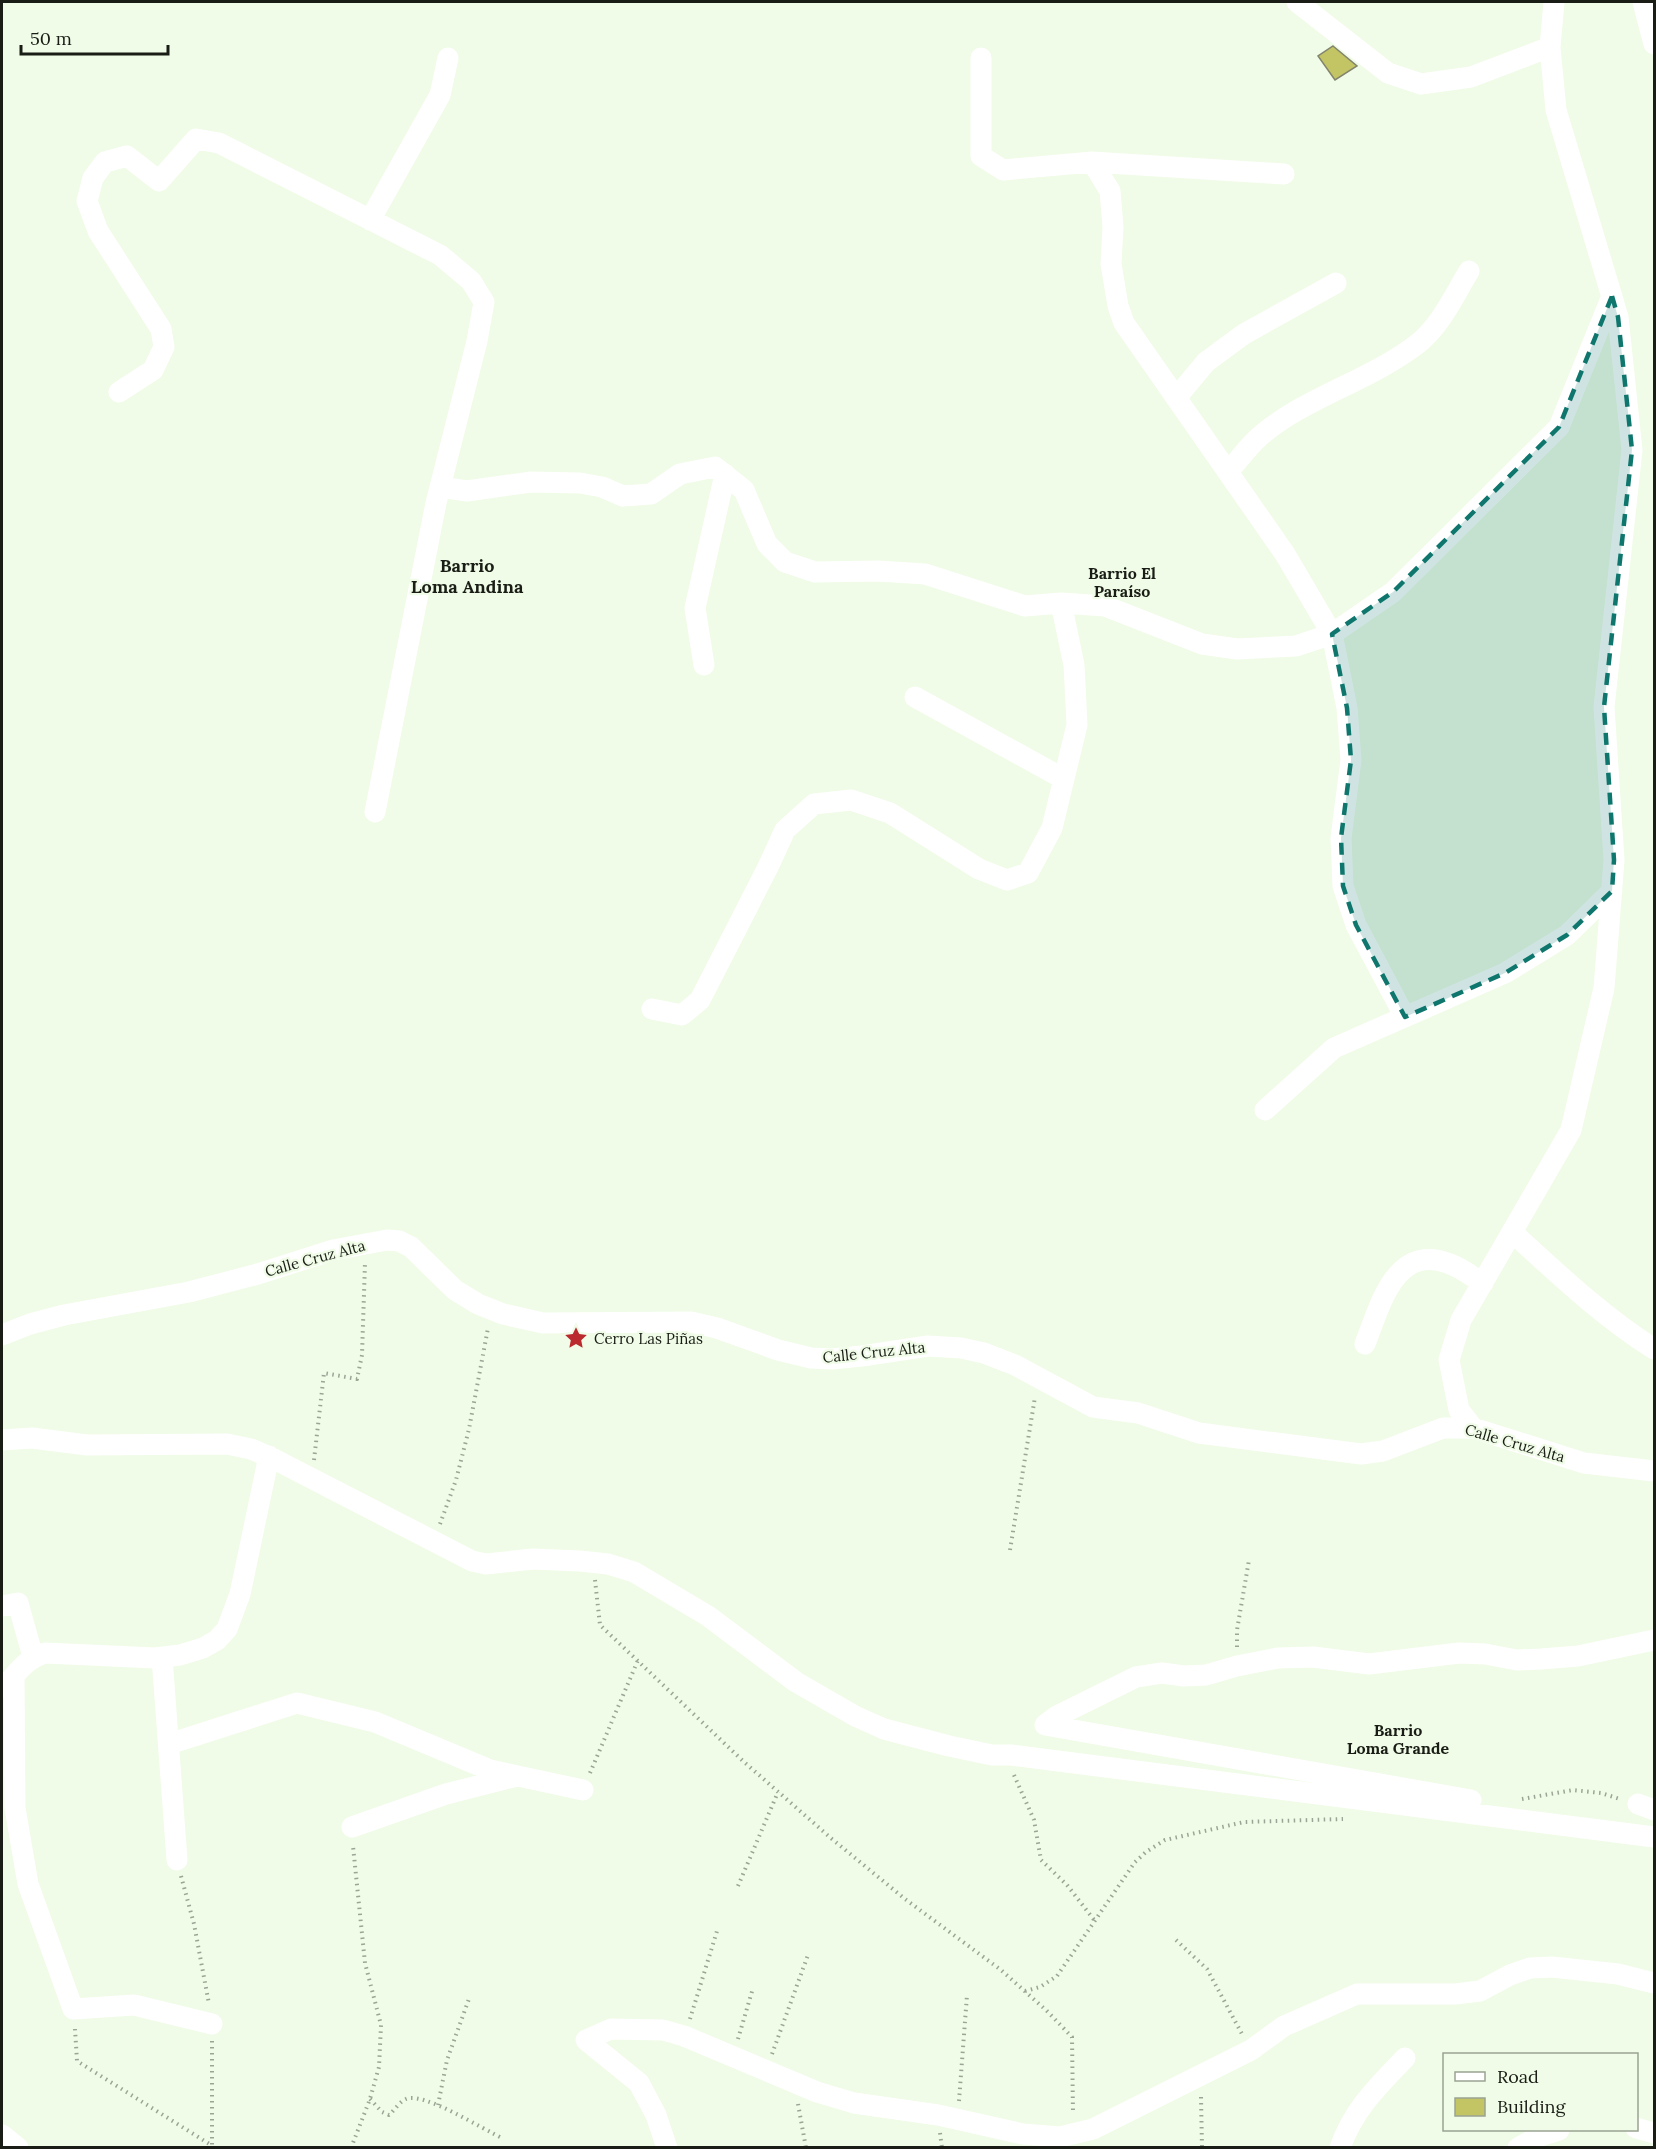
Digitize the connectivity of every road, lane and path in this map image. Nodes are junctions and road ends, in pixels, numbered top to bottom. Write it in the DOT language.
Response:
graph roads {
  1 [pos="1297,2"];
  2 [pos="1554,2"];
  3 [pos="1643,2"];
  4 [pos="1654,44"];
  5 [pos="1550,47"];
  6 [pos="448,58"];
  7 [pos="981,58"];
  8 [pos="1092,162"];
  9 [pos="1284,174"];
  10 [pos="370,220"];
  11 [pos="1468,271"];
  12 [pos="1336,283"];
  13 [pos="1612,296"];
  14 [pos="119,392"];
  15 [pos="1176,398"];
  16 [pos="1228,472"];
  17 [pos="725,474"];
  18 [pos="440,487"];
  19 [pos="1061,603"];
  20 [pos="1332,633"];
  21 [pos="704,665"];
  22 [pos="915,697"];
  23 [pos="1064,779"];
  24 [pos="375,813"];
  25 [pos="1612,891"];
  26 [pos="652,1009"];
  27 [pos="1404,1017"];
  28 [pos="1265,1110"];
  29 [pos="1512,1232"];
  30 [pos="366,1244"];
  31 [pos="1483,1283"];
  32 [pos="492,1310"];
  33 [pos="2,1335"];
  34 [pos="1365,1344"];
  35 [pos="1654,1349"];
  36 [pos="1038,1378"];
  37 [pos="1473,1428"];
  38 [pos="2,1440"];
  39 [pos="269,1456"];
  40 [pos="1654,1471"];
  41 [pos="312,1479"];
  42 [pos="434,1541"];
  43 [pos="1010,1550"];
  44 [pos="1250,1560"];
  45 [pos="593,1562"];
  46 [pos="2,1606"];
  47 [pos="1654,1640"];
  48 [pos="33,1657"];
  49 [pos="162,1657"];
  50 [pos="638,1660"];
  51 [pos="1237,1666"];
  52 [pos="8,1684"];
  53 [pos="169,1744"];
  54 [pos="1005,1755"];
  55 [pos="516,1776"];
  56 [pos="583,1790"];
  57 [pos="778,1792"];
  58 [pos="352,1827"];
  59 [pos="1654,1834"];
  60 [pos="177,1860"];
  61 [pos="1123,1878"];
  62 [pos="738,1886"];
  63 [pos="1095,1921"];
  64 [pos="717,1931"];
  65 [pos="1176,1940"];
  66 [pos="808,1955"];
  67 [pos="1654,1983"];
  68 [pos="753,1988"];
  69 [pos="1024,1991"];
  70 [pos="967,1995"];
  71 [pos="470,1996"];
  72 [pos="73,2009"];
  73 [pos="212,2024"];
  74 [pos="684,2037"];
  75 [pos="1251,2050"];
  76 [pos="733,2057"];
  77 [pos="1405,2058"];
  78 [pos="766,2071"];
  79 [pos="1200,2077"];
  80 [pos="794,2083"];
  81 [pos="370,2099"];
  82 [pos="438,2106"];
  83 [pos="958,2120"];
  84 [pos="1638,2129"];
  85 [pos="1556,2131"];
  86 [pos="1654,2133"];
  87 [pos="1073,2134"];
  88 [pos="2,2135"];
  89 [pos="502,2138"];
  90 [pos="212,2145"];
  91 [pos="18,2148"];
  92 [pos="351,2148"];
  93 [pos="667,2148"];
  94 [pos="806,2148"];
  95 [pos="1202,2148"];
  96 [pos="1340,2148"];
  97 [pos="1518,2148"];
  1 -- 5 [label="street"];
  2 -- 5 [label="street"];
  3 -- 4 [label="street"];
  5 -- 13 [label="street"];
  6 -- 10 [label="street"];
  7 -- 8 [label="street"];
  8 -- 9 [label="street"];
  8 -- 15 [label="street"];
  10 -- 14 [label="street"];
  10 -- 18 [label="street"];
  11 -- 16 [label="street"];
  12 -- 15 [label="street"];
  13 -- 20 [label="street"];
  13 -- 25 [label="street"];
  15 -- 16 [label="street"];
  16 -- 20 [label="street"];
  17 -- 18 [label="street"];
  17 -- 19 [label="street"];
  17 -- 21 [label="street"];
  18 -- 24 [label="street"];
  19 -- 20 [label="street"];
  19 -- 23 [label="street"];
  20 -- 27 [label="street"];
  22 -- 23 [label="street"];
  23 -- 26 [label="street"];
  25 -- 27 [label="street"];
  25 -- 29 [label="street"];
  27 -- 28 [label="street"];
  29 -- 31 [label="street"];
  29 -- 35 [label="street"];
  30 -- 32 [label="street, Calle Cruz Alta"];
  30 -- 33 [label="street, Calle Cruz Alta"];
  30 -- 41 [label="path"];
  31 -- 34 [label="street"];
  31 -- 37 [label="street"];
  32 -- 36 [label="street, Calle Cruz Alta"];
  32 -- 42 [label="path"];
  36 -- 37 [label="street, Calle Cruz Alta"];
  36 -- 43 [label="path"];
  37 -- 40 [label="street, Calle Cruz Alta"];
  38 -- 39 [label="street"];
  39 -- 41 [label="street"];
  39 -- 49 [label="street"];
  41 -- 42 [label="street"];
  42 -- 45 [label="street"];
  44 -- 51 [label="path"];
  45 -- 50 [label="path"];
  45 -- 54 [label="street"];
  46 -- 48 [label="street"];
  47 -- 51 [label="street"];
  48 -- 49 [label="street"];
  48 -- 52 [label="street"];
  49 -- 53 [label="street"];
  50 -- 56 [label="path"];
  50 -- 57 [label="path"];
  51 -- 59 [label="street"];
  52 -- 72 [label="street"];
  53 -- 55 [label="street"];
  53 -- 60 [label="street"];
  54 -- 59 [label="street"];
  54 -- 63 [label="path"];
  55 -- 56 [label="street"];
  55 -- 58 [label="street"];
  57 -- 62 [label="path"];
  57 -- 69 [label="path"];
  58 -- 81 [label="path"];
  61 -- 63 [label="path"];
  63 -- 69 [label="path"];
  64 -- 74 [label="path"];
  65 -- 75 [label="path"];
  66 -- 78 [label="path"];
  67 -- 75 [label="street"];
  68 -- 76 [label="path"];
  69 -- 87 [label="path"];
  70 -- 83 [label="path"];
  71 -- 82 [label="path"];
  72 -- 73 [label="street"];
  72 -- 90 [label="path"];
  74 -- 76 [label="street"];
  74 -- 93 [label="street"];
  75 -- 79 [label="street"];
  76 -- 78 [label="street"];
  77 -- 96 [label="street"];
  78 -- 80 [label="street"];
  79 -- 87 [label="street"];
  79 -- 95 [label="path"];
  80 -- 83 [label="street"];
  80 -- 94 [label="path"];
  81 -- 82 [label="path"];
  81 -- 92 [label="path"];
  82 -- 89 [label="path"];
  83 -- 87 [label="street"];
  84 -- 86 [label="street"];
  85 -- 97 [label="street"];
  88 -- 91 [label="street"];
}
